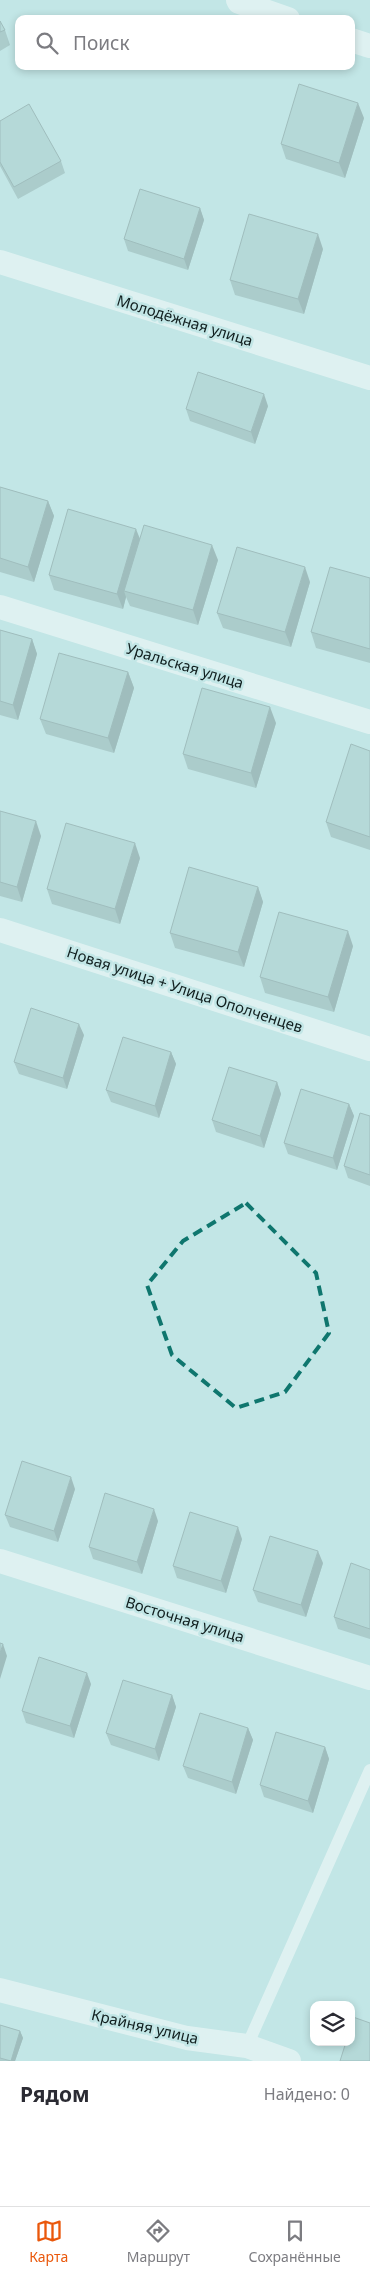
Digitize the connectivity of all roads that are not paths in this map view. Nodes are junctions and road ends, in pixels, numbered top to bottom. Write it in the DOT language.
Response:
graph roads {
  1 [pos="238,0"];
  2 [pos="277,15"];
  3 [pos="355,41"];
  4 [pos="370,46"];
  5 [pos="0,262"];
  6 [pos="370,378"];
  7 [pos="0,608"];
  8 [pos="370,722"];
  9 [pos="0,930"];
  10 [pos="370,1049"];
  11 [pos="0,1562"];
  12 [pos="370,1678"];
  13 [pos="370,1770"];
  14 [pos="0,1990"];
  15 [pos="247,2046"];
  16 [pos="289,2061"];
  1 -- 2 [label="street"];
  3 -- 4 [label="street"];
  5 -- 6 [label="street, Молодёжная улица"];
  7 -- 8 [label="street, Уральская улица"];
  9 -- 10 [label="street, Новая улица + Улица Ополченцев"];
  11 -- 12 [label="street, Восточная улица"];
  13 -- 15 [label="lane"];
  14 -- 15 [label="street, Крайняя улица"];
  15 -- 16 [label="street, Крайняя улица"];
}
